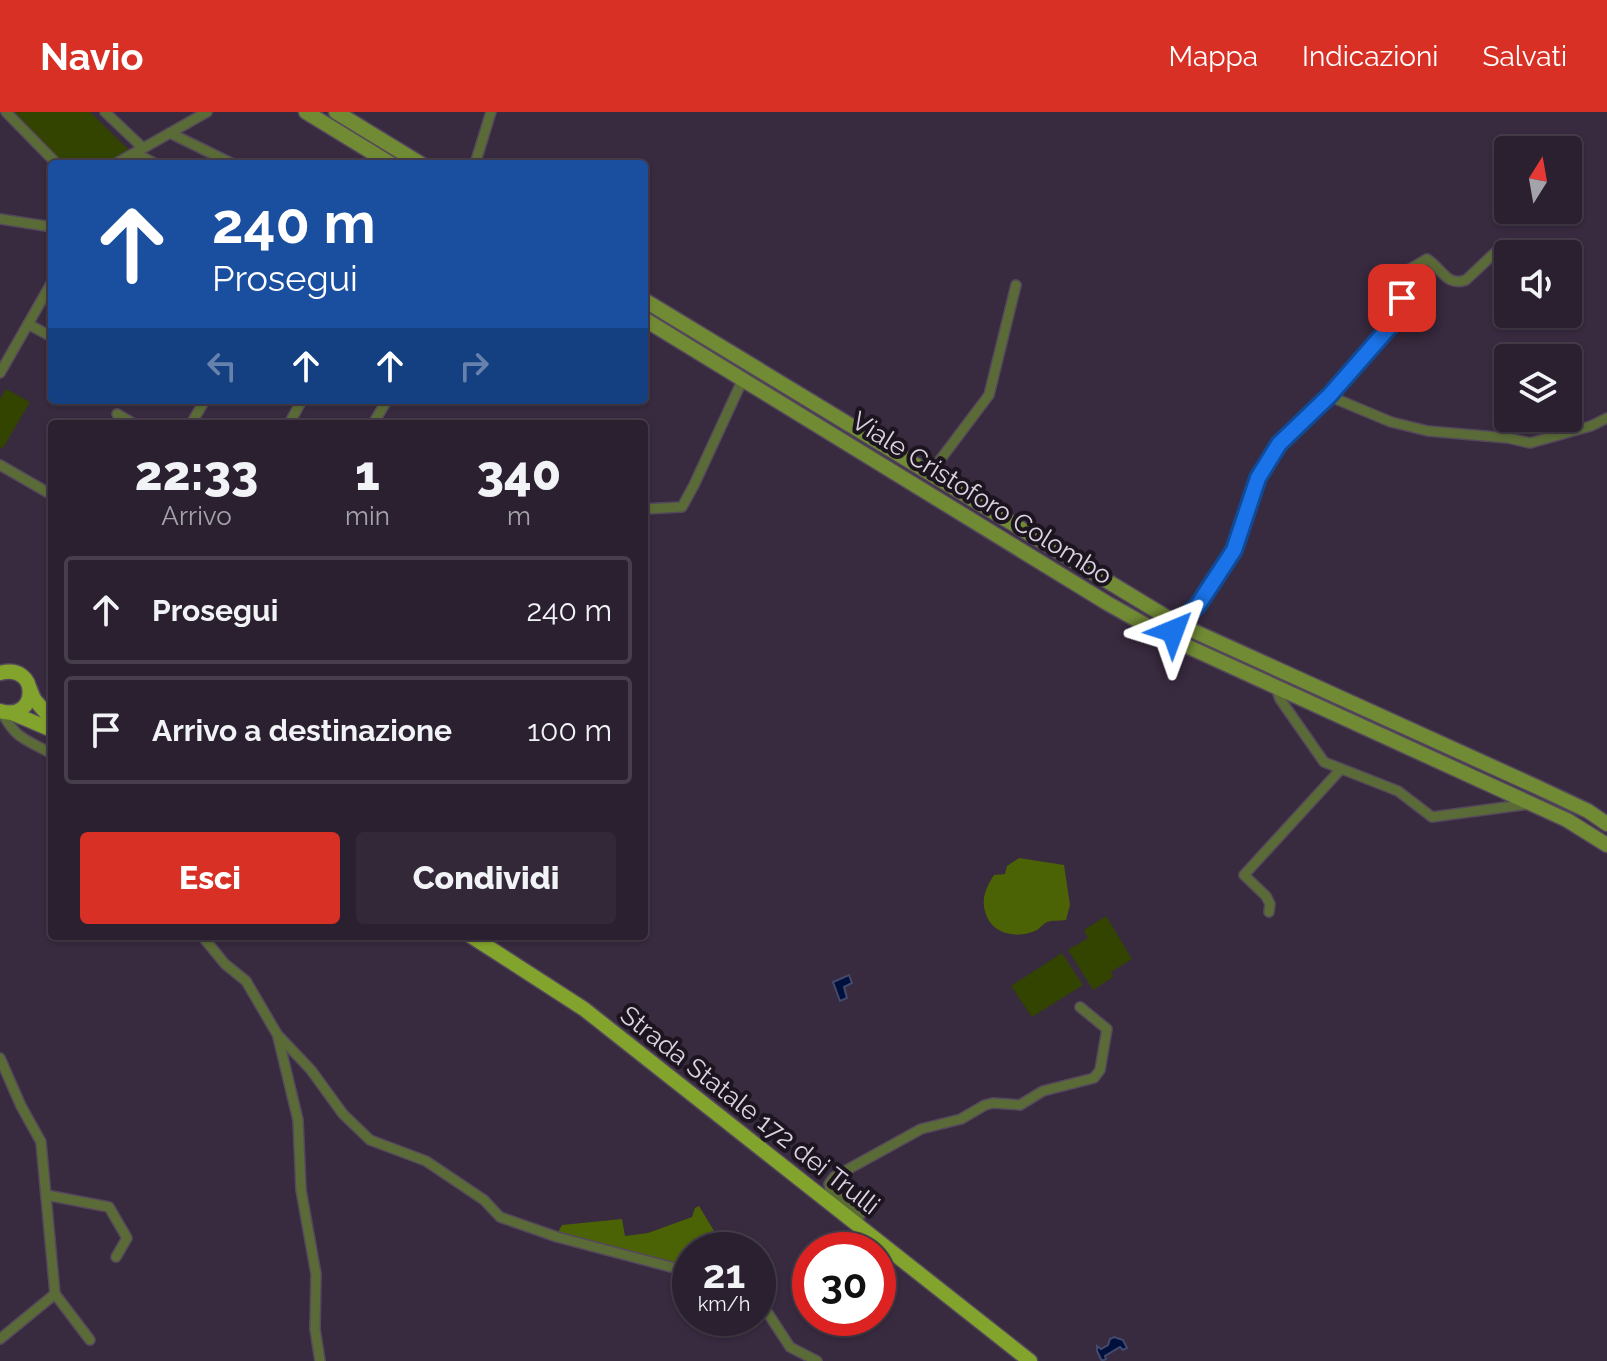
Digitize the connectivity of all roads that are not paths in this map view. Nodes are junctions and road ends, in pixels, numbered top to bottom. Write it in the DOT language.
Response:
graph roads {
  1 [pos="6,112"];
  2 [pos="105,112"];
  3 [pos="207,112"];
  4 [pos="306,112"];
  5 [pos="336,112"];
  6 [pos="491,112"];
  7 [pos="170,133"];
  8 [pos="388,144"];
  9 [pos="139,150"];
  10 [pos="53,160"];
  11 [pos="122,160"];
  12 [pos="151,160"];
  13 [pos="225,160"];
  14 [pos="379,160"];
  15 [pos="383,160"];
  16 [pos="414,160"];
  17 [pos="476,160"];
  18 [pos="0,219"];
  19 [pos="48,226"];
  20 [pos="1494,253"];
  21 [pos="1016,285"];
  22 [pos="48,289"];
  23 [pos="648,302"];
  24 [pos="648,321"];
  25 [pos="28,324"];
  26 [pos="691,329"];
  27 [pos="48,335"];
  28 [pos="682,342"];
  29 [pos="0,347"];
  30 [pos="11,354"];
  31 [pos="0,373"];
  32 [pos="743,379"];
  33 [pos="1329,396"];
  34 [pos="117,414"];
  35 [pos="1607,418"];
  36 [pos="127,420"];
  37 [pos="0,465"];
  38 [pos="932,476"];
  39 [pos="48,493"];
  40 [pos="648,509"];
  41 [pos="1178,624"];
  42 [pos="1167,637"];
  43 [pos="3,670"];
  44 [pos="1276,688"];
  45 [pos="16,708"];
  46 [pos="48,715"];
  47 [pos="48,728"];
  48 [pos="32,742"];
  49 [pos="48,752"];
  50 [pos="1341,769"];
  51 [pos="1532,804"];
  52 [pos="1606,822"];
  53 [pos="1594,836"];
  54 [pos="1607,845"];
  55 [pos="1269,912"];
  56 [pos="205,940"];
  57 [pos="477,940"];
  58 [pos="1080,1007"];
  59 [pos="277,1034"];
  60 [pos="0,1058"];
  61 [pos="46,1195"];
  62 [pos="856,1223"];
  63 [pos="116,1257"];
  64 [pos="672,1267"];
  65 [pos="55,1294"];
  66 [pos="776,1326"];
  67 [pos="0,1339"];
  68 [pos="90,1340"];
  69 [pos="320,1361"];
  70 [pos="817,1361"];
  71 [pos="1030,1361"];
  1 -- 10 [label="street"];
  2 -- 9 [label="street"];
  3 -- 7 [label="street"];
  4 -- 14 [label="main road"];
  5 -- 8 [label="main road"];
  6 -- 17 [label="street"];
  7 -- 9 [label="street"];
  7 -- 13 [label="street"];
  8 -- 15 [label="street"];
  8 -- 16 [label="main road"];
  9 -- 11 [label="street"];
  9 -- 12 [label="street"];
  18 -- 19 [label="street"];
  20 -- 33 [label="street"];
  21 -- 38 [label="street"];
  22 -- 25 [label="street"];
  23 -- 26 [label="main road, Viale Cristoforo Colombo"];
  24 -- 28 [label="main road, Viale Cristoforo Colombo"];
  25 -- 27 [label="street"];
  25 -- 30 [label="street"];
  26 -- 28 [label="street"];
  26 -- 38 [label="main road, Viale Cristoforo Colombo"];
  28 -- 32 [label="main road, Viale Cristoforo Colombo"];
  29 -- 30 [label="street"];
  30 -- 31 [label="street"];
  32 -- 40 [label="street"];
  32 -- 42 [label="main road, Viale Cristoforo Colombo"];
  33 -- 35 [label="street"];
  33 -- 41 [label="street"];
  34 -- 36 [label="street"];
  37 -- 39 [label="street"];
  38 -- 41 [label="main road, Viale Cristoforo Colombo"];
  41 -- 42 [label="street"];
  41 -- 52 [label="main road, Viale Cristoforo Colombo"];
  42 -- 44 [label="main road, Viale Cristoforo Colombo"];
  43 -- 45 [label="main road"];
  44 -- 50 [label="street"];
  44 -- 51 [label="main road, Viale Cristoforo Colombo"];
  45 -- 46 [label="main road"];
  45 -- 47 [label="main road"];
  45 -- 48 [label="street"];
  45 -- 48 [label="street"];
  48 -- 49 [label="street"];
  50 -- 51 [label="street"];
  50 -- 55 [label="street"];
  51 -- 53 [label="main road, Viale Cristoforo Colombo"];
  52 -- 53 [label="main road"];
  53 -- 54 [label="main road, Viale Cristoforo Colombo"];
  56 -- 59 [label="street"];
  57 -- 62 [label="main road, Strada Statale 172 dei Trulli"];
  58 -- 62 [label="street"];
  59 -- 64 [label="street"];
  59 -- 69 [label="street"];
  60 -- 61 [label="street"];
  61 -- 63 [label="street"];
  61 -- 65 [label="street"];
  62 -- 71 [label="main road, Strada Statale 172 dei Trulli"];
  65 -- 67 [label="street"];
  65 -- 68 [label="street"];
  66 -- 70 [label="street"];
}
